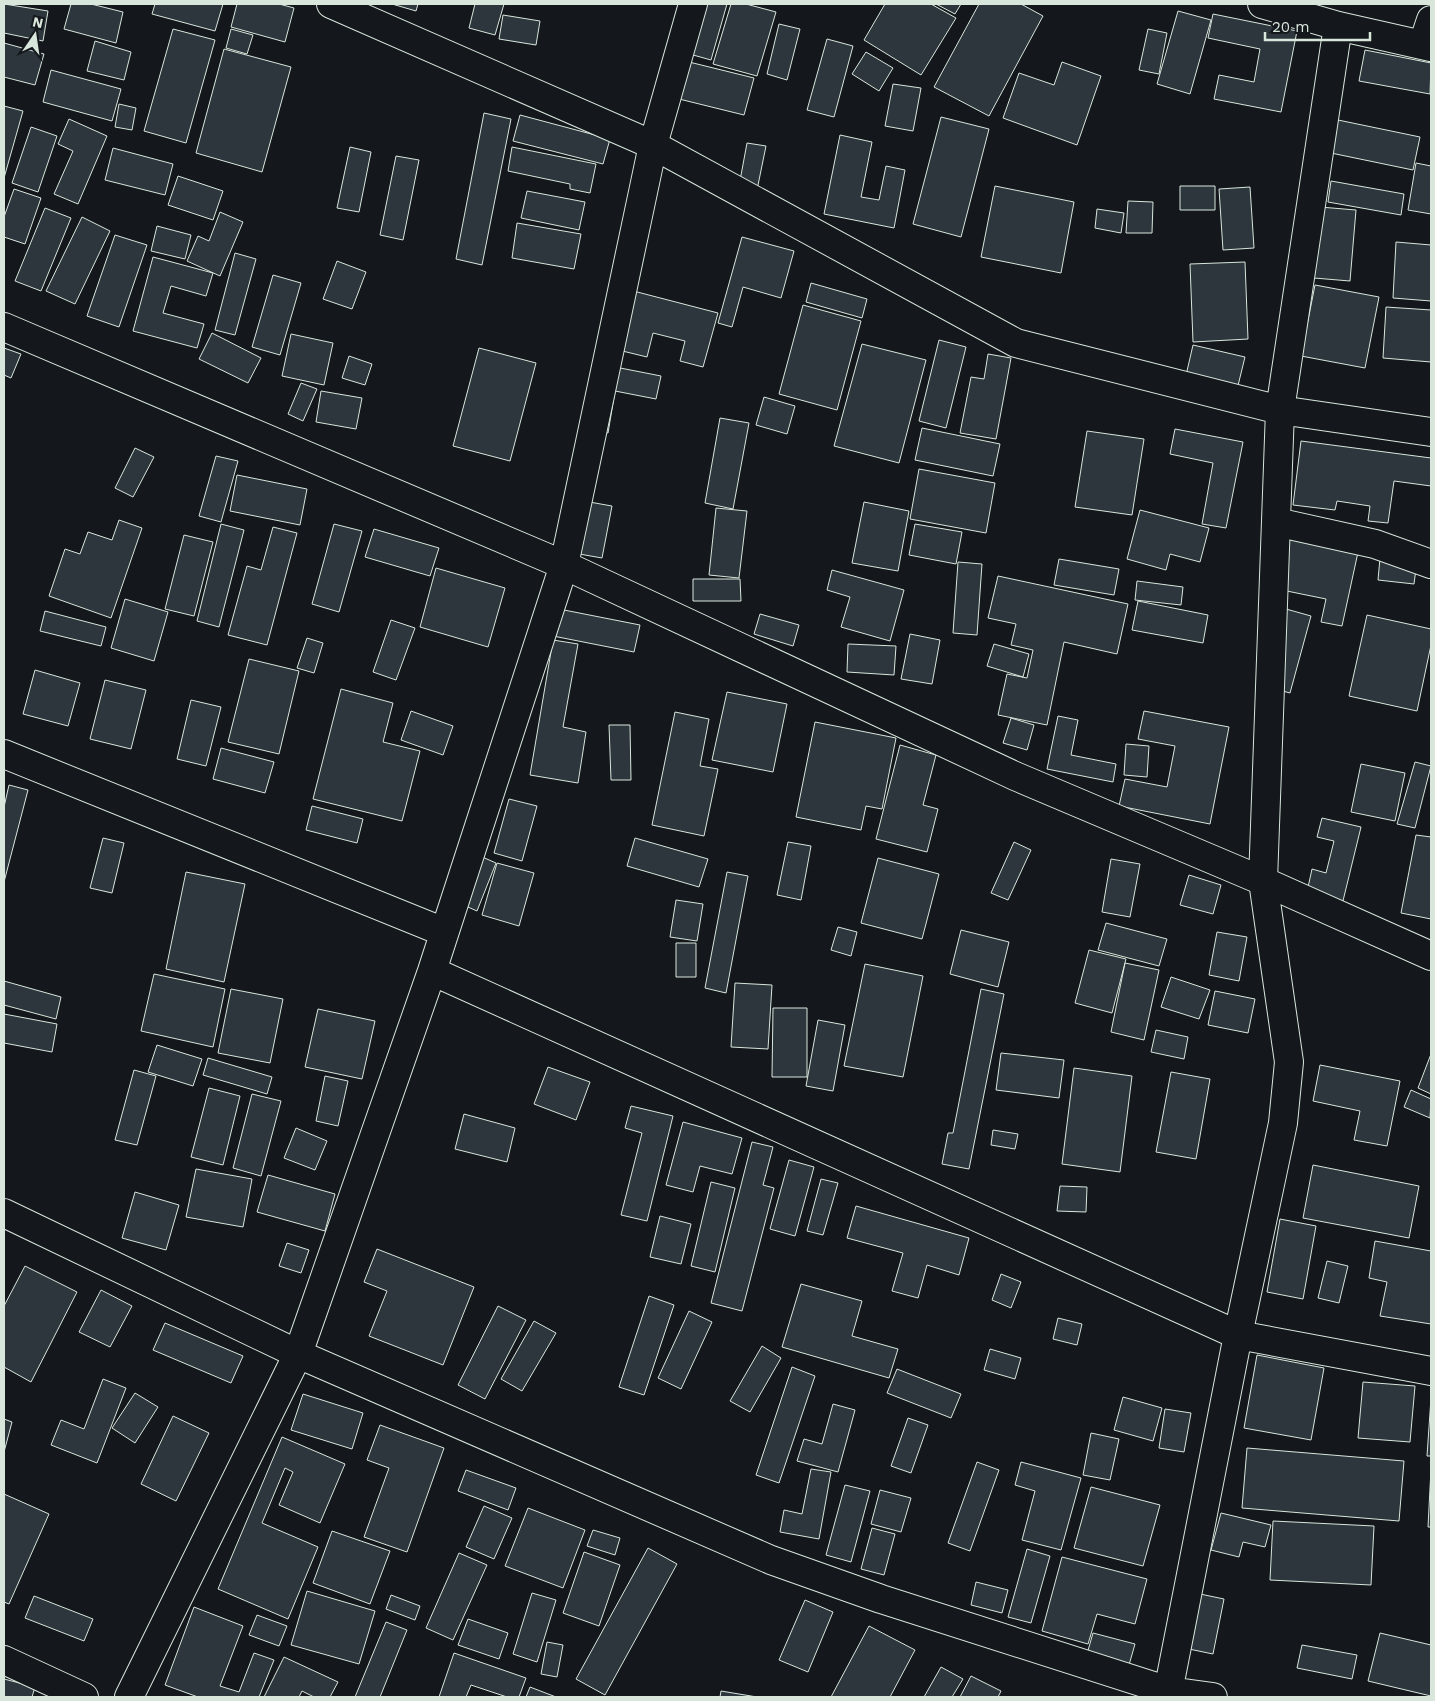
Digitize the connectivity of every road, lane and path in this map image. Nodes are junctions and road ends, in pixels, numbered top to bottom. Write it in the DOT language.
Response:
graph roads {
  1 [pos="331,4"];
  2 [pos="693,4"];
  3 [pos="1262,4"];
  4 [pos="1338,26"];
  5 [pos="1428,37"];
  6 [pos="653,145"];
  7 [pos="4,327"];
  8 [pos="1280,410"];
  9 [pos="1431,432"];
  10 [pos="1276,522"];
  11 [pos="1431,564"];
  12 [pos="564,565"];
  13 [pos="4,754"];
  14 [pos="1263,881"];
  15 [pos="444,932"];
  16 [pos="1431,956"];
  17 [pos="432,971"];
  18 [pos="4,1213"];
  19 [pos="1238,1335"];
  20 [pos="298,1354"];
  21 [pos="1431,1370"];
  22 [pos="4,1660"];
  23 [pos="1168,1694"];
  24 [pos="84,1697"];
  25 [pos="129,1697"];
  26 [pos="1212,1697"];
  1 -- 6 [label="street"];
  2 -- 6 [label="street"];
  3 -- 4 [label="street"];
  4 -- 5 [label="street"];
  4 -- 8 [label="street"];
  6 -- 8 [label="street"];
  6 -- 12 [label="street"];
  7 -- 12 [label="street"];
  8 -- 9 [label="street"];
  8 -- 10 [label="street"];
  10 -- 11 [label="street"];
  10 -- 14 [label="street"];
  12 -- 14 [label="street"];
  12 -- 15 [label="street"];
  13 -- 15 [label="street"];
  14 -- 16 [label="street"];
  14 -- 19 [label="street"];
  15 -- 17 [label="street"];
  17 -- 19 [label="street"];
  17 -- 20 [label="street"];
  18 -- 20 [label="street"];
  19 -- 21 [label="street"];
  19 -- 23 [label="street"];
  20 -- 23 [label="street"];
  20 -- 25 [label="street"];
  22 -- 24 [label="street"];
  23 -- 26 [label="street"];
}
